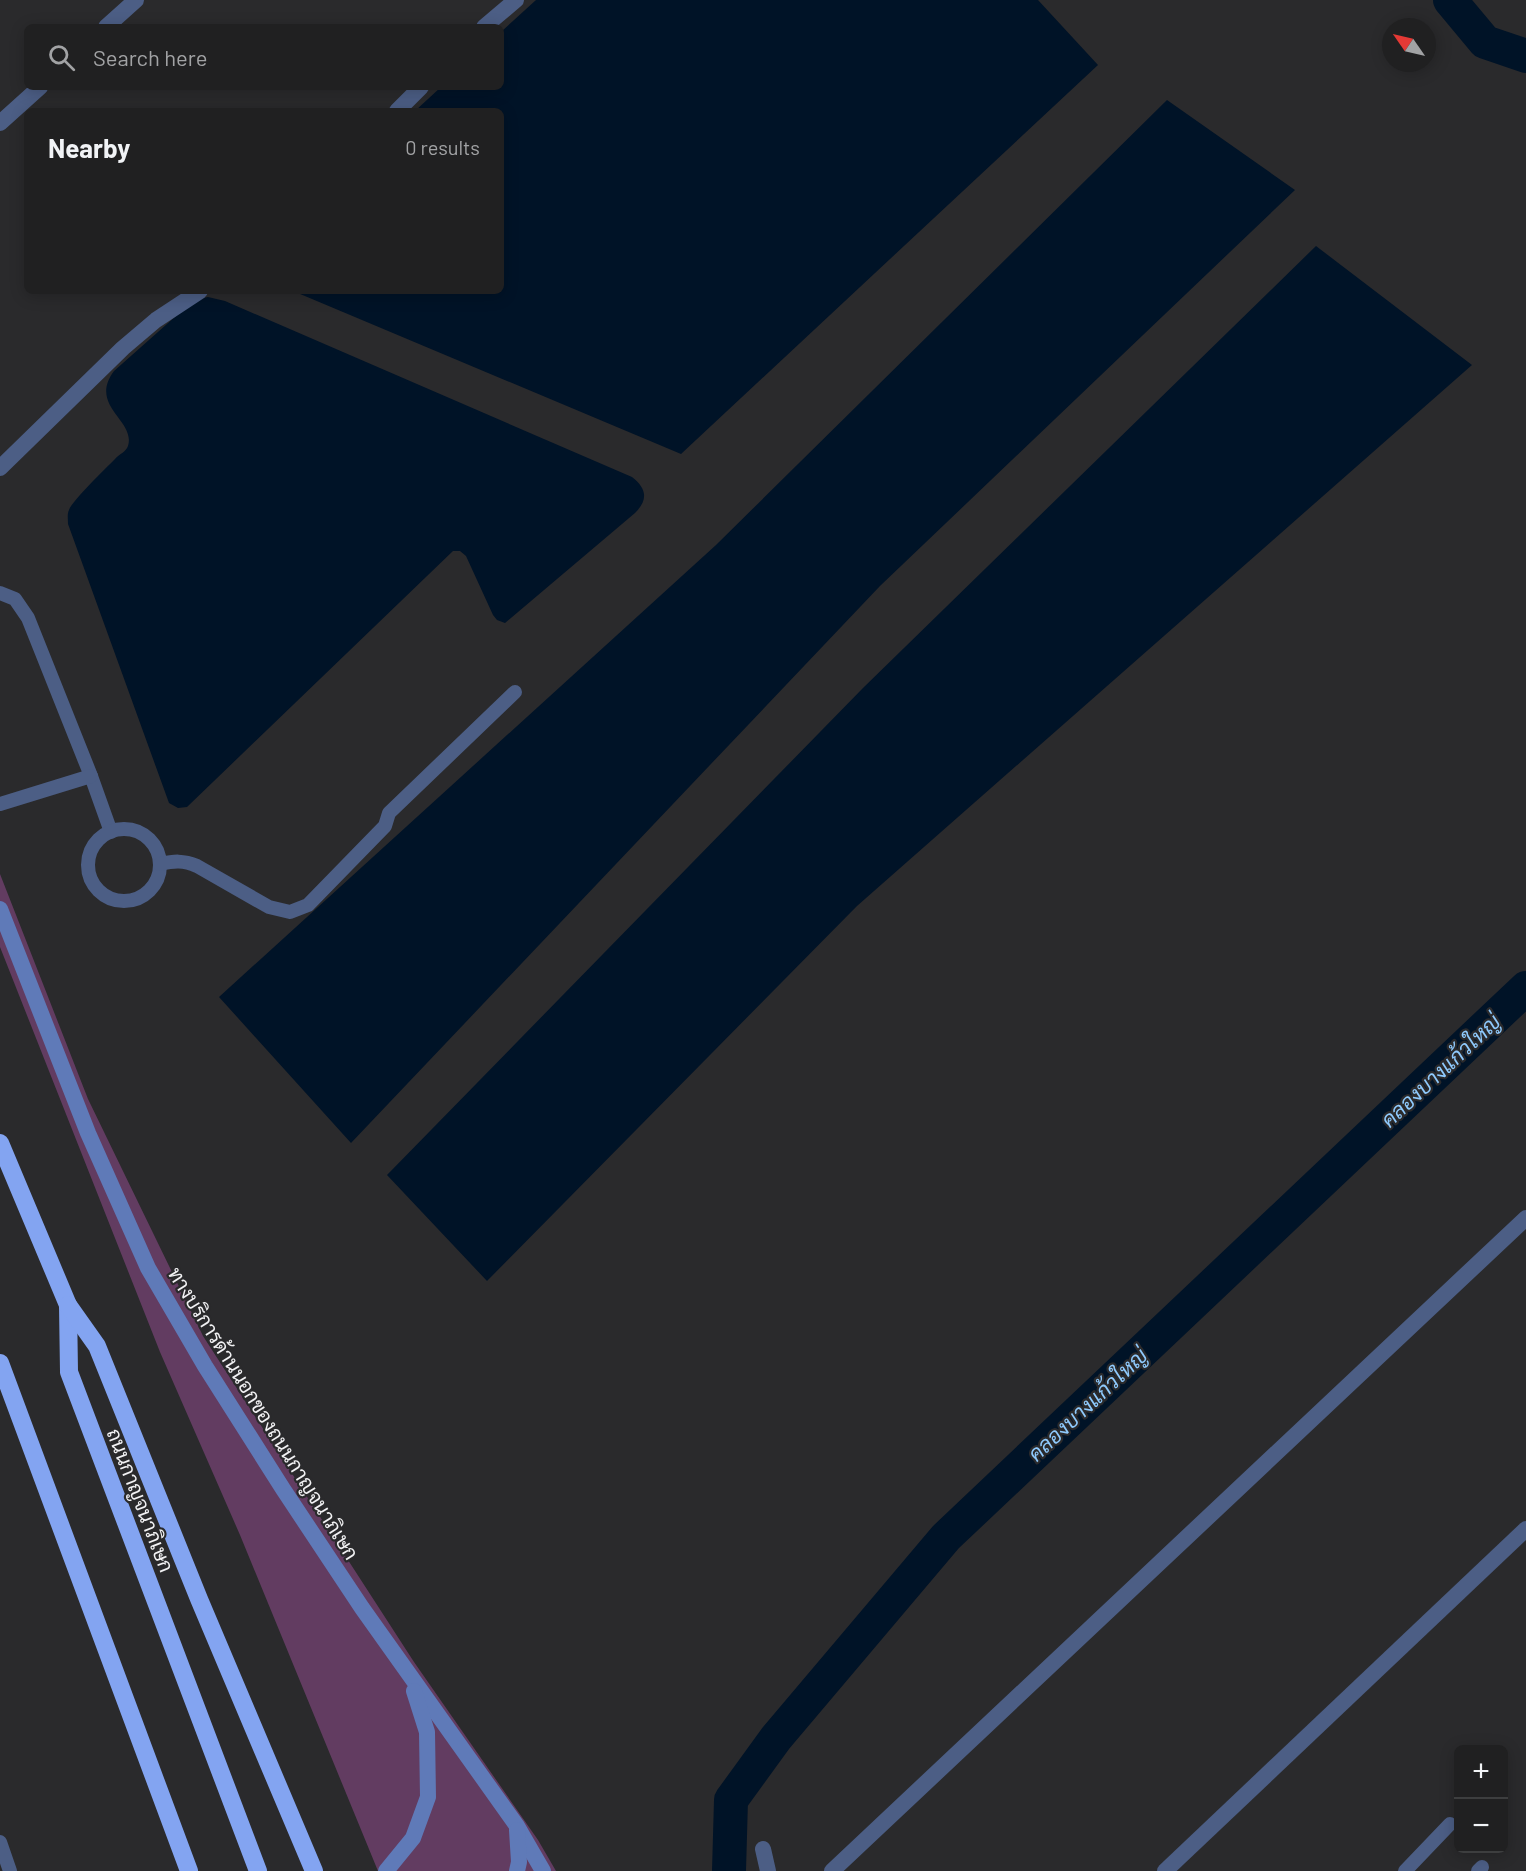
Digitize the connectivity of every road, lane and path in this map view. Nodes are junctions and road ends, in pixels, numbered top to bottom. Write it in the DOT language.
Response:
graph roads {
  1 [pos="136,0"];
  2 [pos="516,0"];
  3 [pos="109,24"];
  4 [pos="488,24"];
  5 [pos="37,90"];
  6 [pos="418,90"];
  7 [pos="400,108"];
  8 [pos="0,123"];
  9 [pos="195,294"];
  10 [pos="0,468"];
  11 [pos="0,593"];
  12 [pos="515,692"];
  13 [pos="91,776"];
  14 [pos="0,804"];
  15 [pos="111,832"];
  16 [pos="160,864"];
  17 [pos="0,909"];
  18 [pos="0,1143"];
  19 [pos="1526,1218"];
  20 [pos="68,1305"];
  21 [pos="0,1363"];
  22 [pos="1526,1529"];
  23 [pos="410,1676"];
  24 [pos="1450,1824"];
  25 [pos="516,1826"];
  26 [pos="0,1842"];
  27 [pos="763,1849"];
  28 [pos="10,1871"];
  29 [pos="189,1871"];
  30 [pos="258,1871"];
  31 [pos="314,1871"];
  32 [pos="386,1871"];
  33 [pos="517,1871"];
  34 [pos="543,1871"];
  35 [pos="768,1871"];
  36 [pos="832,1871"];
  37 [pos="1165,1871"];
  38 [pos="1405,1871"];
  1 -- 3 [label="street"];
  2 -- 4 [label="street"];
  5 -- 8 [label="street"];
  6 -- 7 [label="street"];
  9 -- 10 [label="street"];
  11 -- 13 [label="lane"];
  12 -- 16 [label="lane"];
  13 -- 14 [label="lane"];
  13 -- 15 [label="lane"];
  15 -- 16 [label="lane"];
  15 -- 16 [label="lane"];
  17 -- 23 [label="main road, ทางบริการด้านนอกของถนนกาญจนาภิเษก"];
  18 -- 20 [label="highway, ถนนกาญจนาภิเษก"];
  19 -- 36 [label="street"];
  20 -- 30 [label="highway, ถนนกาญจนาภิเษก"];
  20 -- 31 [label="highway"];
  21 -- 29 [label="highway"];
  22 -- 37 [label="street"];
  23 -- 25 [label="main road, ทางบริการด้านนอกของถนนกาญจนาภิเษก"];
  23 -- 32 [label="main road"];
  24 -- 38 [label="lane"];
  25 -- 33 [label="main road"];
  25 -- 34 [label="main road, ทางบริการด้านนอกของถนนกาญจนาภิเษก"];
  26 -- 28 [label="lane"];
  27 -- 35 [label="street"];
}
